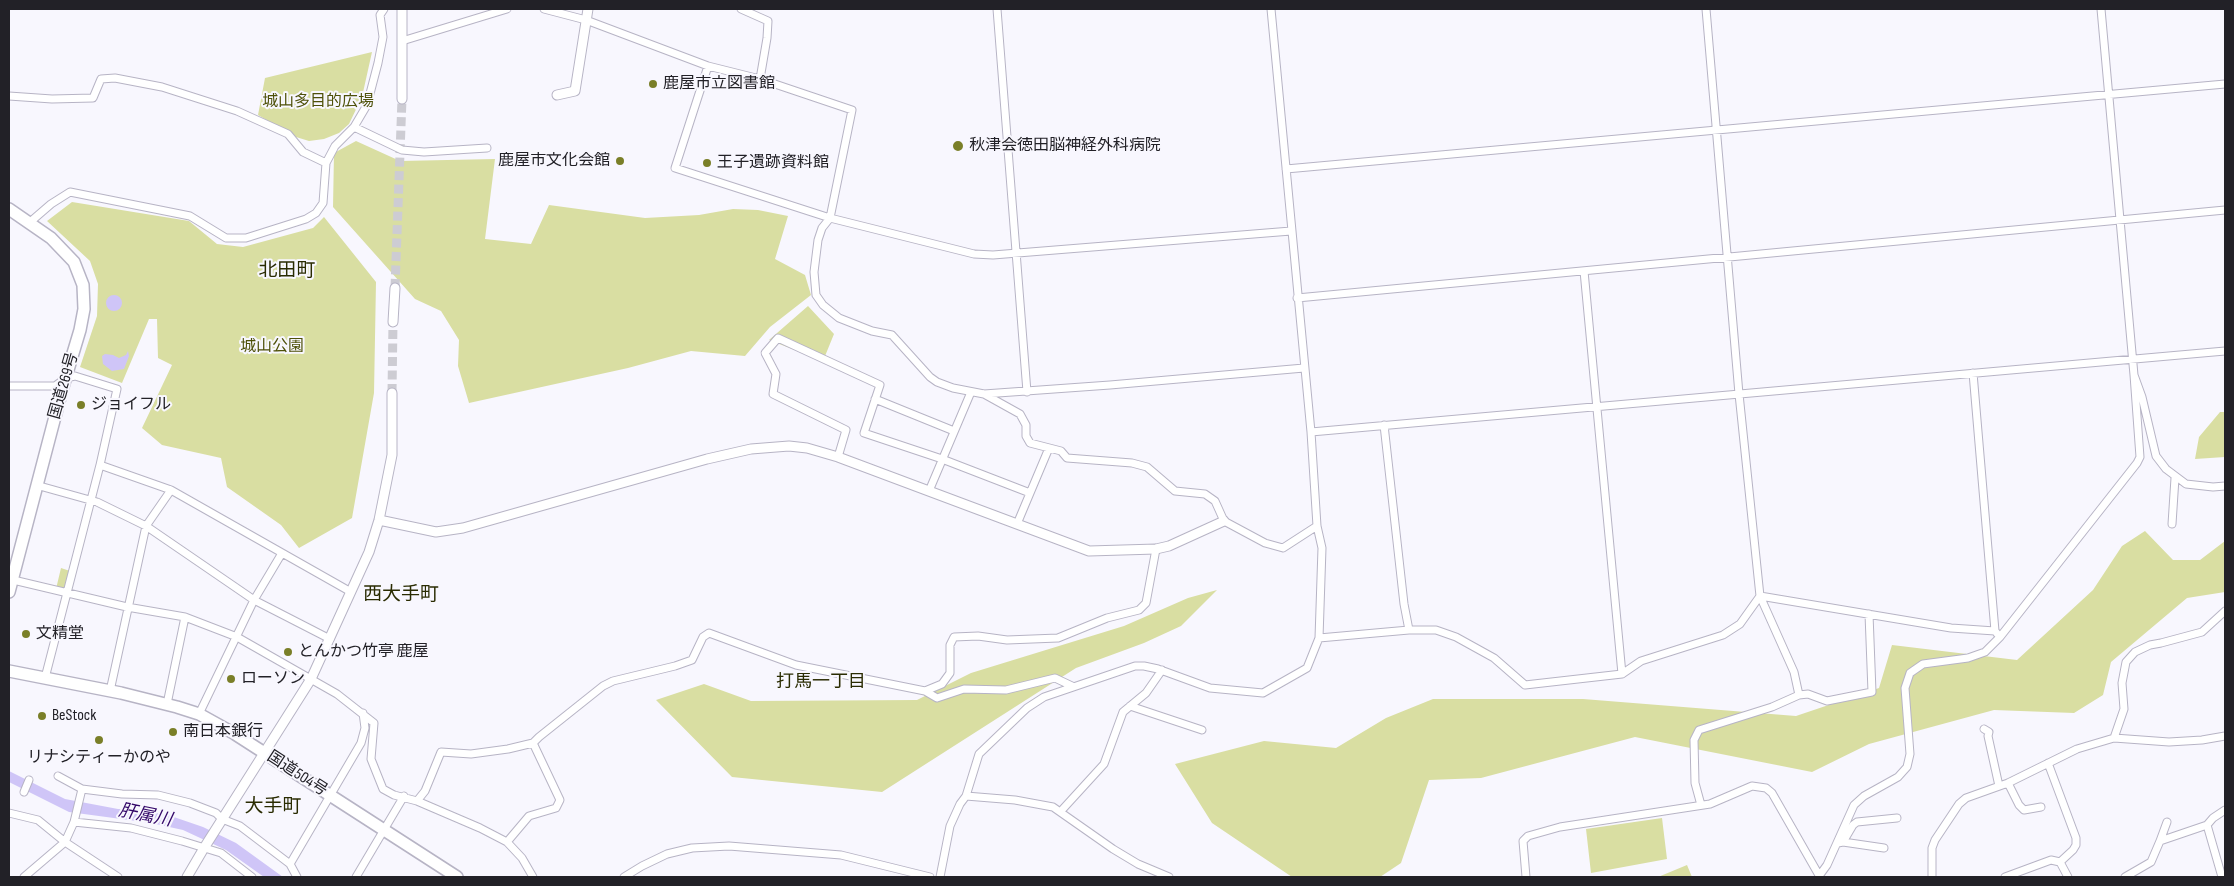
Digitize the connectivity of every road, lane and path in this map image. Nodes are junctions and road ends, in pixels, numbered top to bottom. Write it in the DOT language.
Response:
graph roads {
  1 [pos="384,9"];
  2 [pos="402,9"];
  3 [pos="507,9"];
  4 [pos="544,9"];
  5 [pos="588,9"];
  6 [pos="741,9"];
  7 [pos="997,9"];
  8 [pos="1271,9"];
  9 [pos="1706,9"];
  10 [pos="2100,9"];
  11 [pos="586,20"];
  12 [pos="402,41"];
  13 [pos="708,66"];
  14 [pos="760,79"];
  15 [pos="2225,84"];
  16 [pos="2108,94"];
  17 [pos="557,95"];
  18 [pos="9,96"];
  19 [pos="402,99"];
  20 [pos="354,127"];
  21 [pos="1718,130"];
  22 [pos="487,148"];
  23 [pos="326,163"];
  24 [pos="1286,169"];
  25 [pos="9,209"];
  26 [pos="2225,210"];
  27 [pos="830,218"];
  28 [pos="2119,222"];
  29 [pos="29,223"];
  30 [pos="1291,231"];
  31 [pos="1017,252"];
  32 [pos="1728,258"];
  33 [pos="1584,271"];
  34 [pos="395,288"];
  35 [pos="1297,298"];
  36 [pos="393,322"];
  37 [pos="2225,351"];
  38 [pos="2132,360"];
  39 [pos="1304,368"];
  40 [pos="1973,373"];
  41 [pos="2134,375"];
  42 [pos="66,378"];
  43 [pos="9,386"];
  44 [pos="971,392"];
  45 [pos="1027,392"];
  46 [pos="392,393"];
  47 [pos="984,394"];
  48 [pos="1739,394"];
  49 [pos="875,399"];
  50 [pos="1597,407"];
  51 [pos="1384,425"];
  52 [pos="954,431"];
  53 [pos="1311,432"];
  54 [pos="1049,448"];
  55 [pos="838,457"];
  56 [pos="942,459"];
  57 [pos="100,465"];
  58 [pos="2175,478"];
  59 [pos="36,485"];
  60 [pos="2225,486"];
  61 [pos="170,490"];
  62 [pos="928,491"];
  63 [pos="1030,493"];
  64 [pos="90,500"];
  65 [pos="379,520"];
  66 [pos="1224,521"];
  67 [pos="1017,524"];
  68 [pos="2172,524"];
  69 [pos="146,526"];
  70 [pos="1317,526"];
  71 [pos="1156,549"];
  72 [pos="282,553"];
  73 [pos="10,579"];
  74 [pos="9,592"];
  75 [pos="67,592"];
  76 [pos="350,592"];
  77 [pos="1760,596"];
  78 [pos="254,600"];
  79 [pos="126,607"];
  80 [pos="2225,611"];
  81 [pos="1869,614"];
  82 [pos="185,617"];
  83 [pos="1409,630"];
  84 [pos="1998,634"];
  85 [pos="237,637"];
  86 [pos="1319,638"];
  87 [pos="330,639"];
  88 [pos="1162,670"];
  89 [pos="9,671"];
  90 [pos="1622,674"];
  91 [pos="45,678"];
  92 [pos="311,679"];
  93 [pos="1072,686"];
  94 [pos="110,691"];
  95 [pos="925,692"];
  96 [pos="1799,695"];
  97 [pos="168,704"];
  98 [pos="1130,706"];
  99 [pos="363,713"];
  100 [pos="199,714"];
  101 [pos="1984,728"];
  102 [pos="1202,730"];
  103 [pos="2225,736"];
  104 [pos="2114,738"];
  105 [pos="533,743"];
  106 [pos="263,752"];
  107 [pos="2048,763"];
  108 [pos="58,776"];
  109 [pos="29,780"];
  110 [pos="2008,783"];
  111 [pos="1999,786"];
  112 [pos="81,790"];
  113 [pos="24,792"];
  114 [pos="330,796"];
  115 [pos="404,796"];
  116 [pos="966,796"];
  117 [pos="417,801"];
  118 [pos="1701,805"];
  119 [pos="2041,807"];
  120 [pos="2225,810"];
  121 [pos="1061,811"];
  122 [pos="9,813"];
  123 [pos="1898,818"];
  124 [pos="222,819"];
  125 [pos="75,820"];
  126 [pos="2167,822"];
  127 [pos="2207,825"];
  128 [pos="383,830"];
  129 [pos="2160,840"];
  130 [pos="65,842"];
  131 [pos="507,842"];
  132 [pos="1840,842"];
  133 [pos="204,848"];
  134 [pos="1884,848"];
  135 [pos="2060,862"];
  136 [pos="290,864"];
  137 [pos="1819,876"];
  138 [pos="24,877"];
  139 [pos="118,877"];
  140 [pos="187,877"];
  141 [pos="252,877"];
  142 [pos="297,877"];
  143 [pos="356,877"];
  144 [pos="457,877"];
  145 [pos="532,877"];
  146 [pos="624,877"];
  147 [pos="930,877"];
  148 [pos="940,877"];
  149 [pos="1169,877"];
  150 [pos="1526,877"];
  151 [pos="1932,877"];
  152 [pos="2005,877"];
  153 [pos="2068,877"];
  154 [pos="2125,877"];
  155 [pos="2221,877"];
  1 -- 20 [label="street"];
  2 -- 12 [label="street"];
  3 -- 12 [label="street"];
  4 -- 11 [label="street"];
  5 -- 11 [label="street"];
  6 -- 14 [label="street"];
  7 -- 31 [label="street"];
  8 -- 24 [label="street"];
  9 -- 21 [label="street"];
  10 -- 16 [label="street"];
  11 -- 13 [label="street"];
  11 -- 17 [label="street"];
  12 -- 19 [label="street"];
  13 -- 14 [label="street"];
  13 -- 27 [label="street"];
  14 -- 27 [label="street"];
  15 -- 16 [label="street"];
  16 -- 21 [label="street"];
  16 -- 28 [label="street"];
  18 -- 23 [label="street"];
  20 -- 22 [label="street"];
  20 -- 23 [label="street"];
  21 -- 24 [label="street"];
  21 -- 32 [label="street"];
  23 -- 29 [label="street"];
  24 -- 30 [label="street"];
  25 -- 29 [label="highway, 国道269号"];
  26 -- 28 [label="street"];
  27 -- 31 [label="street"];
  27 -- 44 [label="street"];
  28 -- 32 [label="street"];
  28 -- 38 [label="street"];
  29 -- 42 [label="highway, 国道269号"];
  30 -- 31 [label="street"];
  30 -- 35 [label="street"];
  31 -- 45 [label="street"];
  32 -- 33 [label="street"];
  32 -- 48 [label="street"];
  33 -- 35 [label="street"];
  33 -- 50 [label="street"];
  34 -- 36 [label="street"];
  35 -- 39 [label="street"];
  37 -- 38 [label="street"];
  38 -- 40 [label="street"];
  38 -- 41 [label="street"];
  39 -- 45 [label="street"];
  39 -- 53 [label="street"];
  40 -- 48 [label="street"];
  40 -- 84 [label="street"];
  41 -- 58 [label="street"];
  41 -- 84 [label="street"];
  42 -- 43 [label="street"];
  42 -- 57 [label="street"];
  42 -- 59 [label="highway, 国道269号"];
  44 -- 47 [label="street"];
  44 -- 52 [label="street"];
  45 -- 47 [label="street"];
  46 -- 65 [label="street"];
  47 -- 54 [label="street"];
  48 -- 50 [label="street"];
  48 -- 77 [label="street"];
  49 -- 52 [label="street"];
  49 -- 55 [label="street"];
  49 -- 56 [label="street"];
  50 -- 51 [label="street"];
  50 -- 90 [label="street"];
  51 -- 53 [label="street"];
  51 -- 83 [label="street"];
  52 -- 56 [label="street"];
  53 -- 70 [label="street"];
  54 -- 63 [label="street"];
  54 -- 66 [label="street"];
  55 -- 62 [label="street"];
  55 -- 65 [label="street"];
  56 -- 62 [label="street"];
  56 -- 63 [label="street"];
  57 -- 61 [label="street"];
  57 -- 64 [label="street"];
  58 -- 60 [label="street"];
  58 -- 68 [label="street"];
  59 -- 64 [label="street"];
  59 -- 73 [label="highway, 国道269号"];
  61 -- 69 [label="street"];
  61 -- 72 [label="street"];
  62 -- 67 [label="street"];
  63 -- 67 [label="street"];
  64 -- 69 [label="street"];
  64 -- 75 [label="street"];
  65 -- 76 [label="street"];
  66 -- 70 [label="street"];
  66 -- 71 [label="street"];
  67 -- 71 [label="street"];
  69 -- 78 [label="street"];
  69 -- 79 [label="street"];
  70 -- 86 [label="street"];
  71 -- 95 [label="street"];
  72 -- 76 [label="street"];
  72 -- 78 [label="street"];
  73 -- 74 [label="highway, 国道269号"];
  73 -- 75 [label="street"];
  75 -- 79 [label="street"];
  75 -- 91 [label="street"];
  76 -- 87 [label="street"];
  77 -- 81 [label="street"];
  77 -- 90 [label="street"];
  77 -- 96 [label="street"];
  78 -- 85 [label="street"];
  78 -- 87 [label="street"];
  79 -- 82 [label="street"];
  79 -- 94 [label="street"];
  80 -- 104 [label="street"];
  81 -- 84 [label="street"];
  81 -- 96 [label="street"];
  82 -- 85 [label="street"];
  82 -- 97 [label="street"];
  83 -- 86 [label="street"];
  83 -- 90 [label="street"];
  84 -- 132 [label="street"];
  85 -- 92 [label="street"];
  85 -- 100 [label="street"];
  86 -- 88 [label="street"];
  87 -- 92 [label="street"];
  88 -- 93 [label="street"];
  88 -- 98 [label="street"];
  89 -- 91 [label="highway, 国道504号"];
  91 -- 94 [label="highway, 国道504号"];
  92 -- 99 [label="street"];
  92 -- 106 [label="street"];
  93 -- 95 [label="street"];
  93 -- 116 [label="street"];
  94 -- 97 [label="highway, 国道504号"];
  95 -- 105 [label="street"];
  96 -- 118 [label="street"];
  97 -- 100 [label="highway, 国道504号"];
  98 -- 102 [label="street"];
  98 -- 121 [label="street"];
  99 -- 114 [label="street"];
  99 -- 115 [label="street"];
  100 -- 106 [label="highway, 国道504号"];
  101 -- 111 [label="street"];
  103 -- 104 [label="street"];
  104 -- 107 [label="street"];
  105 -- 117 [label="street"];
  105 -- 131 [label="street"];
  106 -- 114 [label="highway, 国道504号"];
  106 -- 124 [label="street"];
  107 -- 110 [label="street"];
  107 -- 135 [label="street"];
  108 -- 112 [label="street"];
  109 -- 113 [label="street"];
  110 -- 111 [label="street"];
  110 -- 119 [label="street"];
  111 -- 151 [label="street"];
  112 -- 124 [label="street"];
  112 -- 125 [label="street"];
  114 -- 128 [label="highway, 国道504号"];
  114 -- 136 [label="street"];
  115 -- 117 [label="street"];
  115 -- 128 [label="street"];
  116 -- 121 [label="street"];
  116 -- 148 [label="street"];
  117 -- 131 [label="street"];
  118 -- 137 [label="street"];
  118 -- 150 [label="street"];
  120 -- 127 [label="street"];
  121 -- 149 [label="street"];
  122 -- 130 [label="street"];
  123 -- 132 [label="street"];
  124 -- 133 [label="street"];
  124 -- 136 [label="street"];
  125 -- 130 [label="street"];
  125 -- 133 [label="street"];
  126 -- 129 [label="street"];
  127 -- 129 [label="street"];
  127 -- 155 [label="street"];
  128 -- 143 [label="street"];
  128 -- 144 [label="highway, 国道504号"];
  129 -- 154 [label="street"];
  130 -- 138 [label="street"];
  130 -- 139 [label="street"];
  131 -- 145 [label="street"];
  132 -- 134 [label="street"];
  132 -- 137 [label="street"];
  133 -- 140 [label="street"];
  133 -- 141 [label="street"];
  135 -- 152 [label="street"];
  135 -- 153 [label="street"];
  136 -- 142 [label="street"];
  146 -- 147 [label="street"];
}
